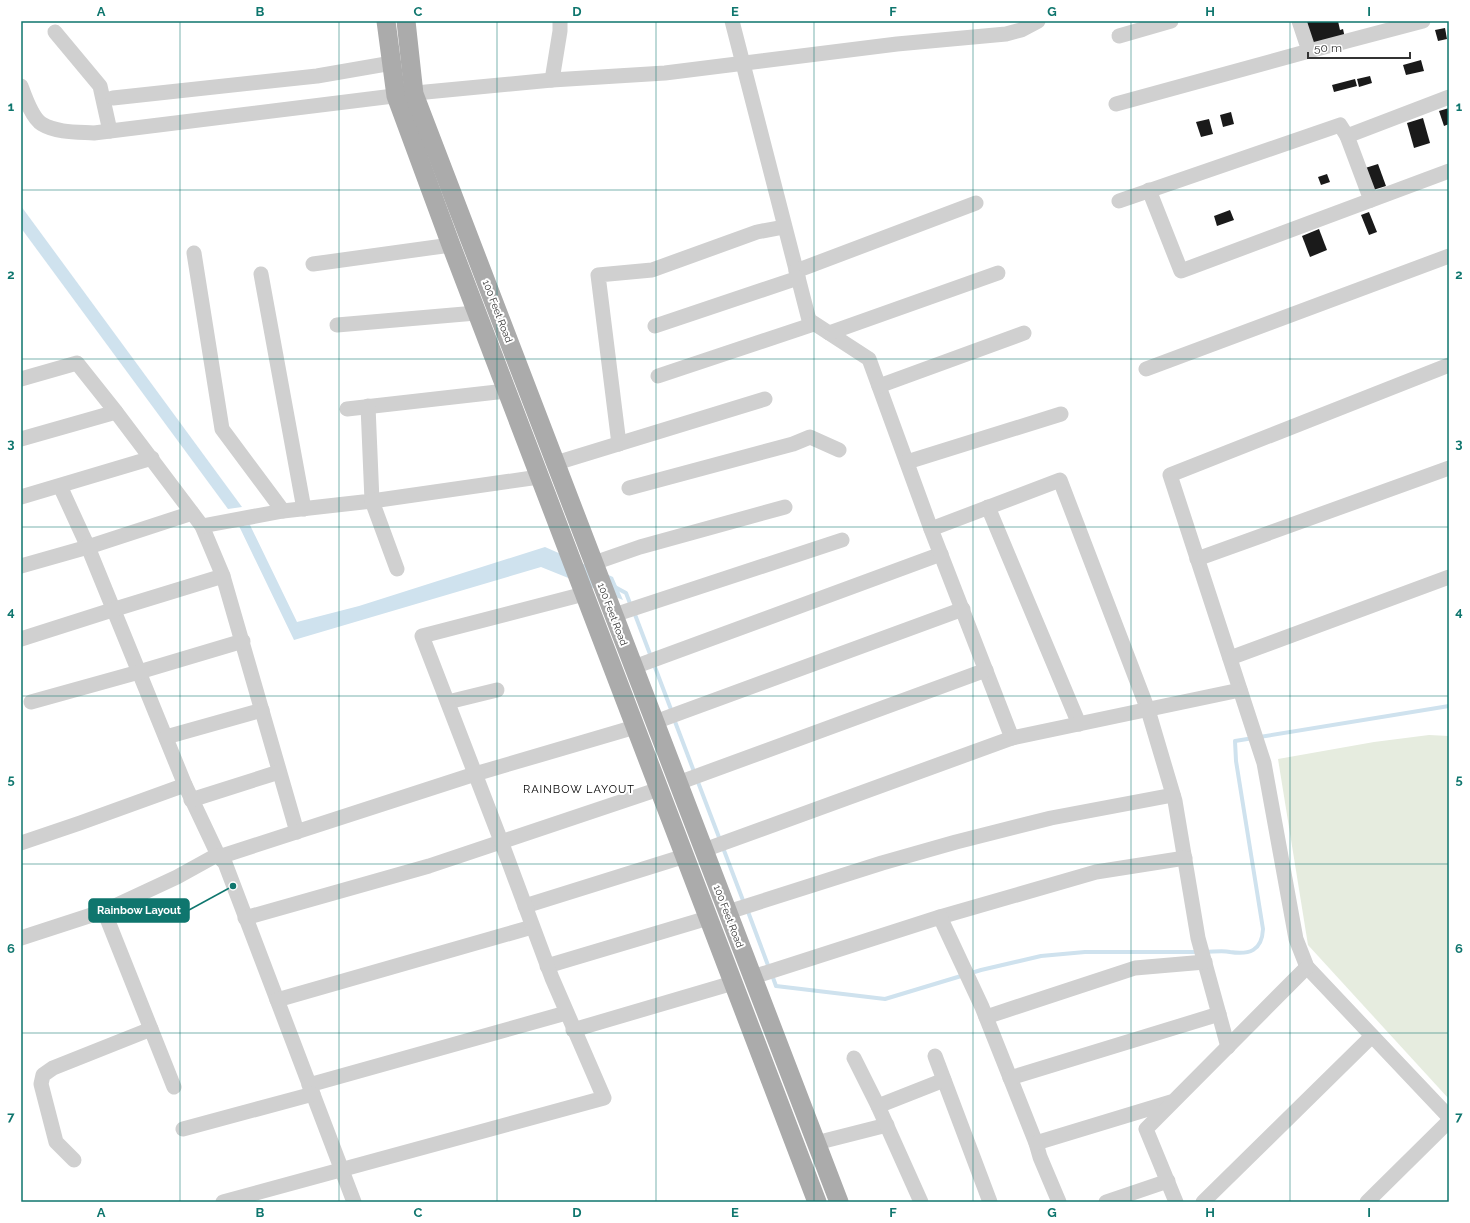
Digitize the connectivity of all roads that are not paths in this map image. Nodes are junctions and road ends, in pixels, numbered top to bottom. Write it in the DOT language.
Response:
graph roads {
  1 [pos="386,21"];
  2 [pos="406,21"];
  3 [pos="560,21"];
  4 [pos="732,21"];
  5 [pos="1038,21"];
  6 [pos="1171,21"];
  7 [pos="1299,21"];
  8 [pos="1423,21"];
  9 [pos="55,32"];
  10 [pos="1119,36"];
  11 [pos="1309,51"];
  12 [pos="392,63"];
  13 [pos="742,63"];
  14 [pos="552,80"];
  15 [pos="21,86"];
  16 [pos="414,94"];
  17 [pos="396,96"];
  18 [pos="1449,97"];
  19 [pos="114,98"];
  20 [pos="1116,104"];
  21 [pos="110,132"];
  22 [pos="1347,136"];
  23 [pos="1449,171"];
  24 [pos="1149,190"];
  25 [pos="1118,200"];
  26 [pos="1371,200"];
  27 [pos="976,203"];
  28 [pos="784,227"];
  29 [pos="451,245"];
  30 [pos="194,253"];
  31 [pos="1449,256"];
  32 [pos="313,264"];
  33 [pos="998,273"];
  34 [pos="261,274"];
  35 [pos="797,274"];
  36 [pos="476,313"];
  37 [pos="814,324"];
  38 [pos="337,325"];
  39 [pos="655,326"];
  40 [pos="829,333"];
  41 [pos="1024,334"];
  42 [pos="1449,365"];
  43 [pos="1146,369"];
  44 [pos="658,376"];
  45 [pos="21,379"];
  46 [pos="879,386"];
  47 [pos="506,391"];
  48 [pos="765,399"];
  49 [pos="368,406"];
  50 [pos="347,409"];
  51 [pos="116,412"];
  52 [pos="1061,414"];
  53 [pos="21,438"];
  54 [pos="619,444"];
  55 [pos="839,450"];
  56 [pos="152,458"];
  57 [pos="907,462"];
  58 [pos="556,463"];
  59 [pos="1449,468"];
  60 [pos="539,477"];
  61 [pos="60,486"];
  62 [pos="629,488"];
  63 [pos="21,497"];
  64 [pos="372,501"];
  65 [pos="784,507"];
  66 [pos="988,507"];
  67 [pos="304,509"];
  68 [pos="283,511"];
  69 [pos="192,513"];
  70 [pos="202,526"];
  71 [pos="931,529"];
  72 [pos="842,540"];
  73 [pos="88,547"];
  74 [pos="941,554"];
  75 [pos="1197,559"];
  76 [pos="594,562"];
  77 [pos="21,566"];
  78 [pos="397,569"];
  79 [pos="222,576"];
  80 [pos="1449,576"];
  81 [pos="584,594"];
  82 [pos="112,610"];
  83 [pos="963,610"];
  84 [pos="614,615"];
  85 [pos="21,639"];
  86 [pos="243,641"];
  87 [pos="1230,658"];
  88 [pos="634,667"];
  89 [pos="986,670"];
  90 [pos="139,672"];
  91 [pos="497,690"];
  92 [pos="1240,690"];
  93 [pos="31,702"];
  94 [pos="448,702"];
  95 [pos="262,710"];
  96 [pos="1148,710"];
  97 [pos="655,722"];
  98 [pos="1079,724"];
  99 [pos="635,727"];
  100 [pos="166,738"];
  101 [pos="1012,738"];
  102 [pos="279,772"];
  103 [pos="474,774"];
  104 [pos="678,783"];
  105 [pos="185,785"];
  106 [pos="659,789"];
  107 [pos="1173,795"];
  108 [pos="192,800"];
  109 [pos="297,832"];
  110 [pos="501,841"];
  111 [pos="21,843"];
  112 [pos="704,850"];
  113 [pos="685,856"];
  114 [pos="219,857"];
  115 [pos="1185,858"];
  116 [pos="525,906"];
  117 [pos="104,911"];
  118 [pos="728,912"];
  119 [pos="940,917"];
  120 [pos="245,918"];
  121 [pos="708,918"];
  122 [pos="532,927"];
  123 [pos="21,938"];
  124 [pos="1205,962"];
  125 [pos="547,966"];
  126 [pos="1307,967"];
  127 [pos="753,977"];
  128 [pos="733,983"];
  129 [pos="277,1000"];
  130 [pos="566,1013"];
  131 [pos="1219,1014"];
  132 [pos="986,1017"];
  133 [pos="151,1029"];
  134 [pos="573,1030"];
  135 [pos="1372,1036"];
  136 [pos="1228,1047"];
  137 [pos="935,1056"];
  138 [pos="854,1058"];
  139 [pos="1010,1078"];
  140 [pos="944,1080"];
  141 [pos="174,1088"];
  142 [pos="311,1090"];
  143 [pos="1174,1102"];
  144 [pos="878,1106"];
  145 [pos="1449,1117"];
  146 [pos="1449,1121"];
  147 [pos="887,1125"];
  148 [pos="183,1129"];
  149 [pos="816,1143"];
  150 [pos="1036,1143"];
  151 [pos="74,1160"];
  152 [pos="340,1170"];
  153 [pos="1168,1181"];
  154 [pos="223,1202"];
  155 [pos="354,1202"];
  156 [pos="817,1202"];
  157 [pos="839,1202"];
  158 [pos="921,1202"];
  159 [pos="990,1202"];
  160 [pos="1059,1202"];
  161 [pos="1106,1202"];
  162 [pos="1176,1202"];
  163 [pos="1203,1202"];
  164 [pos="1366,1202"];
  1 -- 12 [label="main road, 100 Feet Road"];
  2 -- 16 [label="main road, 100 Feet Road"];
  3 -- 14 [label="street"];
  4 -- 13 [label="street"];
  5 -- 13 [label="street"];
  6 -- 10 [label="street"];
  7 -- 11 [label="street"];
  8 -- 11 [label="street"];
  9 -- 21 [label="street"];
  11 -- 20 [label="street"];
  12 -- 17 [label="main road, 100 Feet Road"];
  12 -- 19 [label="street"];
  13 -- 14 [label="street"];
  13 -- 28 [label="street"];
  14 -- 16 [label="street"];
  15 -- 21 [label="street"];
  16 -- 17 [label="street"];
  16 -- 58 [label="main road, 100 Feet Road"];
  17 -- 21 [label="street"];
  17 -- 29 [label="main road, 100 Feet Road"];
  18 -- 22 [label="street"];
  22 -- 24 [label="street"];
  22 -- 26 [label="street"];
  23 -- 26 [label="street"];
  24 -- 25 [label="street"];
  24 -- 26 [label="street"];
  27 -- 35 [label="street"];
  28 -- 35 [label="street"];
  28 -- 54 [label="street"];
  29 -- 32 [label="street"];
  29 -- 36 [label="main road, 100 Feet Road"];
  30 -- 68 [label="street"];
  31 -- 43 [label="street"];
  33 -- 40 [label="street"];
  34 -- 67 [label="street"];
  35 -- 37 [label="street"];
  35 -- 39 [label="street"];
  36 -- 38 [label="street"];
  36 -- 47 [label="main road, 100 Feet Road"];
  37 -- 40 [label="street"];
  37 -- 44 [label="street"];
  40 -- 46 [label="street"];
  41 -- 46 [label="street"];
  42 -- 75 [label="street"];
  45 -- 51 [label="street"];
  46 -- 57 [label="street"];
  47 -- 49 [label="street"];
  47 -- 60 [label="main road, 100 Feet Road"];
  48 -- 54 [label="street"];
  49 -- 50 [label="street"];
  49 -- 64 [label="street"];
  51 -- 53 [label="street"];
  51 -- 56 [label="street"];
  52 -- 57 [label="street"];
  54 -- 58 [label="street"];
  55 -- 62 [label="street"];
  56 -- 61 [label="street"];
  56 -- 69 [label="street"];
  57 -- 71 [label="street"];
  58 -- 76 [label="main road, 100 Feet Road"];
  59 -- 75 [label="street"];
  60 -- 64 [label="street"];
  60 -- 81 [label="main road, 100 Feet Road"];
  61 -- 63 [label="street"];
  61 -- 73 [label="street"];
  64 -- 67 [label="street"];
  64 -- 78 [label="street"];
  65 -- 76 [label="street"];
  66 -- 71 [label="street"];
  66 -- 96 [label="street"];
  66 -- 98 [label="street"];
  67 -- 68 [label="street"];
  68 -- 70 [label="street"];
  69 -- 70 [label="street"];
  69 -- 73 [label="street"];
  70 -- 79 [label="street"];
  71 -- 74 [label="street"];
  72 -- 84 [label="street"];
  73 -- 77 [label="street"];
  73 -- 82 [label="street"];
  74 -- 83 [label="street"];
  74 -- 88 [label="street"];
  75 -- 87 [label="street"];
  76 -- 84 [label="main road, 100 Feet Road"];
  79 -- 82 [label="street"];
  79 -- 86 [label="street"];
  80 -- 87 [label="street"];
  81 -- 94 [label="street"];
  81 -- 99 [label="main road, 100 Feet Road"];
  82 -- 85 [label="street"];
  82 -- 90 [label="street"];
  83 -- 89 [label="street"];
  83 -- 97 [label="street"];
  84 -- 88 [label="main road, 100 Feet Road"];
  86 -- 90 [label="street"];
  86 -- 95 [label="street"];
  87 -- 92 [label="street"];
  88 -- 97 [label="main road, 100 Feet Road"];
  89 -- 101 [label="street"];
  89 -- 104 [label="street"];
  90 -- 93 [label="street"];
  90 -- 100 [label="street"];
  91 -- 94 [label="street"];
  92 -- 96 [label="street"];
  92 -- 126 [label="street"];
  94 -- 103 [label="street"];
  95 -- 100 [label="street"];
  95 -- 102 [label="street"];
  96 -- 98 [label="street"];
  96 -- 107 [label="street"];
  97 -- 104 [label="main road, 100 Feet Road"];
  98 -- 101 [label="street"];
  99 -- 103 [label="street"];
  99 -- 106 [label="main road, 100 Feet Road"];
  100 -- 105 [label="street"];
  101 -- 112 [label="street"];
  102 -- 108 [label="street"];
  102 -- 109 [label="street"];
  103 -- 109 [label="street"];
  103 -- 110 [label="street"];
  104 -- 112 [label="main road, 100 Feet Road"];
  105 -- 108 [label="street"];
  105 -- 111 [label="street"];
  106 -- 110 [label="street"];
  106 -- 113 [label="main road, 100 Feet Road"];
  107 -- 115 [label="street"];
  107 -- 118 [label="street"];
  108 -- 114 [label="street"];
  109 -- 114 [label="street"];
  110 -- 116 [label="street"];
  110 -- 120 [label="street"];
  112 -- 118 [label="main road, 100 Feet Road"];
  113 -- 116 [label="street"];
  113 -- 121 [label="main road, 100 Feet Road"];
  114 -- 117 [label="street"];
  114 -- 120 [label="street"];
  115 -- 119 [label="street"];
  115 -- 124 [label="street"];
  116 -- 122 [label="street"];
  117 -- 123 [label="street"];
  117 -- 133 [label="street"];
  118 -- 127 [label="main road, 100 Feet Road"];
  119 -- 127 [label="street"];
  119 -- 132 [label="street"];
  120 -- 129 [label="street"];
  121 -- 125 [label="street"];
  121 -- 128 [label="main road, 100 Feet Road"];
  122 -- 125 [label="street"];
  122 -- 129 [label="street"];
  124 -- 131 [label="street"];
  124 -- 132 [label="street"];
  125 -- 130 [label="street"];
  126 -- 135 [label="street"];
  126 -- 136 [label="street"];
  127 -- 149 [label="main road, 100 Feet Road"];
  128 -- 134 [label="street"];
  128 -- 156 [label="main road, 100 Feet Road"];
  129 -- 142 [label="street"];
  130 -- 134 [label="street"];
  130 -- 142 [label="street"];
  131 -- 136 [label="street"];
  131 -- 139 [label="street"];
  132 -- 139 [label="street"];
  133 -- 141 [label="street"];
  133 -- 151 [label="street"];
  134 -- 152 [label="street"];
  135 -- 145 [label="street"];
  135 -- 163 [label="street"];
  136 -- 143 [label="street"];
  137 -- 140 [label="street"];
  138 -- 144 [label="street"];
  139 -- 150 [label="street"];
  140 -- 144 [label="street"];
  140 -- 159 [label="street"];
  142 -- 148 [label="street"];
  142 -- 152 [label="street"];
  143 -- 150 [label="street"];
  143 -- 153 [label="street"];
  144 -- 147 [label="street"];
  146 -- 164 [label="street"];
  147 -- 149 [label="street"];
  147 -- 158 [label="street"];
  149 -- 157 [label="main road, 100 Feet Road"];
  150 -- 160 [label="street"];
  152 -- 154 [label="street"];
  152 -- 155 [label="street"];
  153 -- 161 [label="street"];
  153 -- 162 [label="street"];
}
